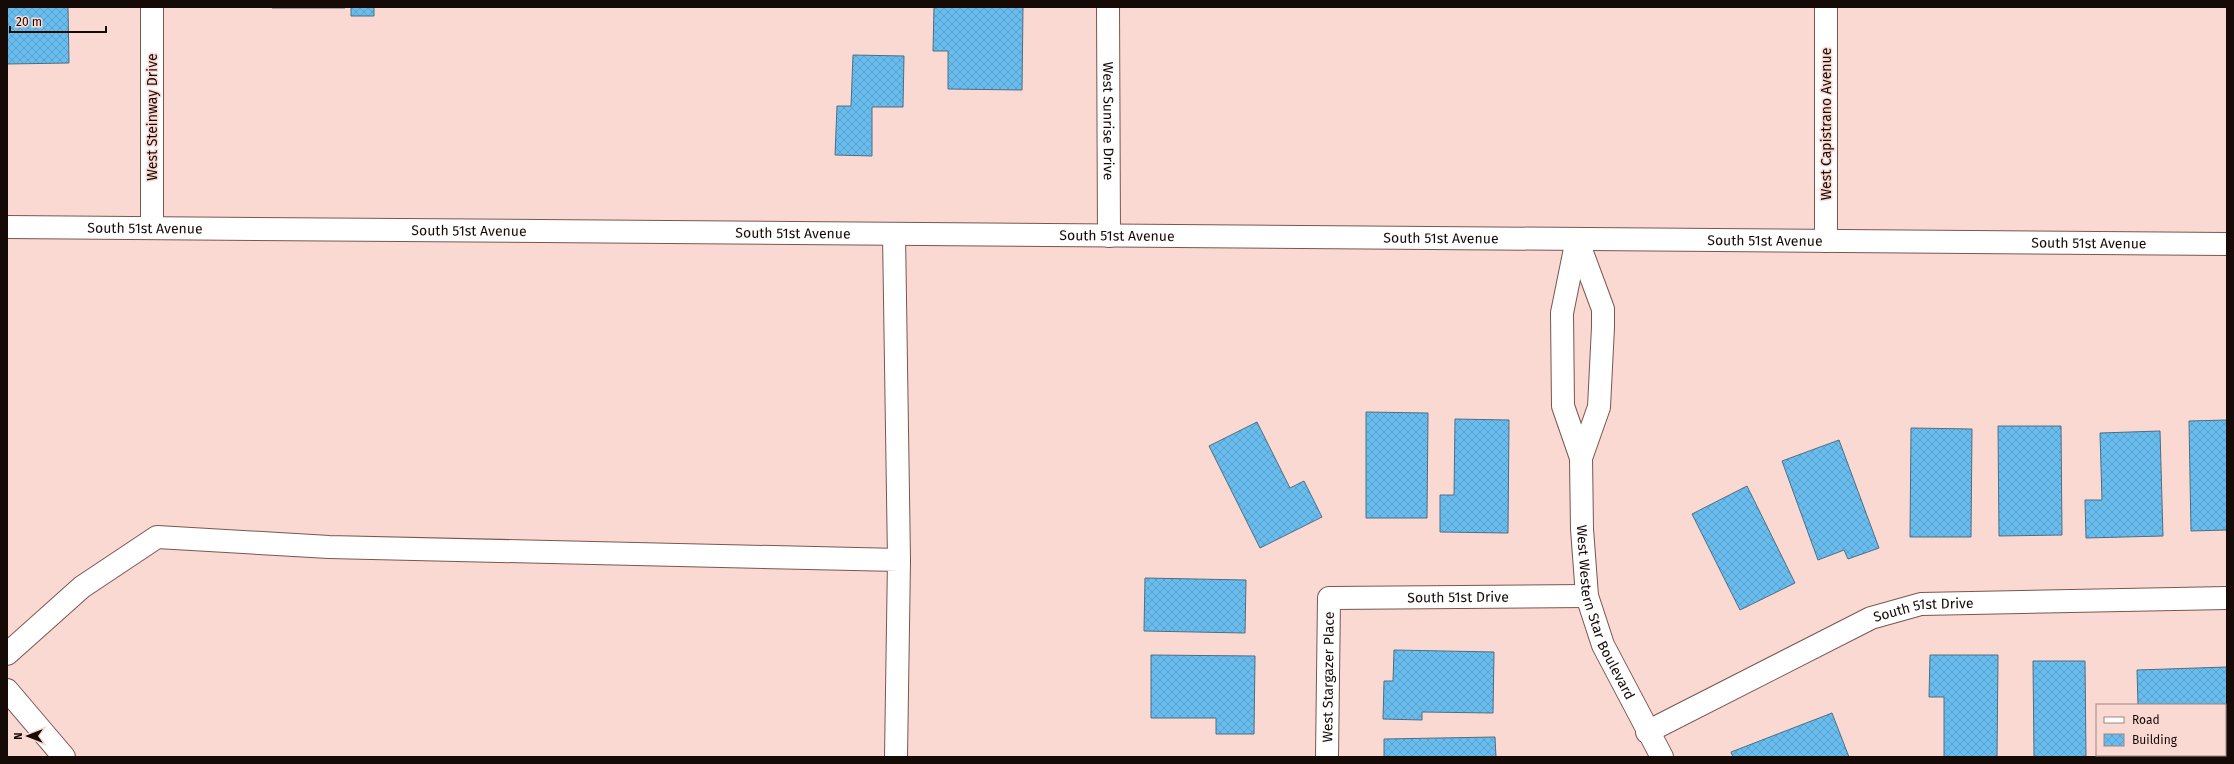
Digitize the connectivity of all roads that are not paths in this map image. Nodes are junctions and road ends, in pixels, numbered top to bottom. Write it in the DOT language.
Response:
graph roads {
  1 [pos="152,7"];
  2 [pos="1108,7"];
  3 [pos="1826,7"];
  4 [pos="7,227"];
  5 [pos="152,227"];
  6 [pos="894,234"];
  7 [pos="1108,236"];
  8 [pos="1577,239"];
  9 [pos="1826,241"];
  10 [pos="2227,244"];
  11 [pos="1582,458"];
  12 [pos="899,560"];
  13 [pos="1587,596"];
  14 [pos="1329,598"];
  15 [pos="2227,598"];
  16 [pos="7,654"];
  17 [pos="7,690"];
  18 [pos="1647,732"];
  19 [pos="64,757"];
  20 [pos="896,757"];
  21 [pos="1327,757"];
  22 [pos="1662,757"];
  1 -- 5 [label="street, West Steinway Drive"];
  2 -- 7 [label="street, West Sunrise Drive"];
  3 -- 9 [label="street, West Capistrano Avenue"];
  4 -- 5 [label="street, South 51st Avenue"];
  5 -- 6 [label="street, South 51st Avenue"];
  6 -- 7 [label="street, South 51st Avenue"];
  6 -- 12 [label="street"];
  7 -- 8 [label="street, South 51st Avenue"];
  8 -- 9 [label="street, South 51st Avenue"];
  8 -- 11 [label="street, West Western Star Boulevard"];
  8 -- 11 [label="street, West Western Star Boulevard"];
  9 -- 10 [label="street, South 51st Avenue"];
  11 -- 13 [label="street, West Western Star Boulevard"];
  12 -- 16 [label="street"];
  12 -- 20 [label="street"];
  13 -- 14 [label="street, South 51st Drive"];
  13 -- 18 [label="street, West Western Star Boulevard"];
  14 -- 21 [label="street, West Stargazer Place"];
  15 -- 18 [label="street, South 51st Drive"];
  17 -- 19 [label="street"];
  18 -- 22 [label="street, West Western Star Boulevard"];
}
